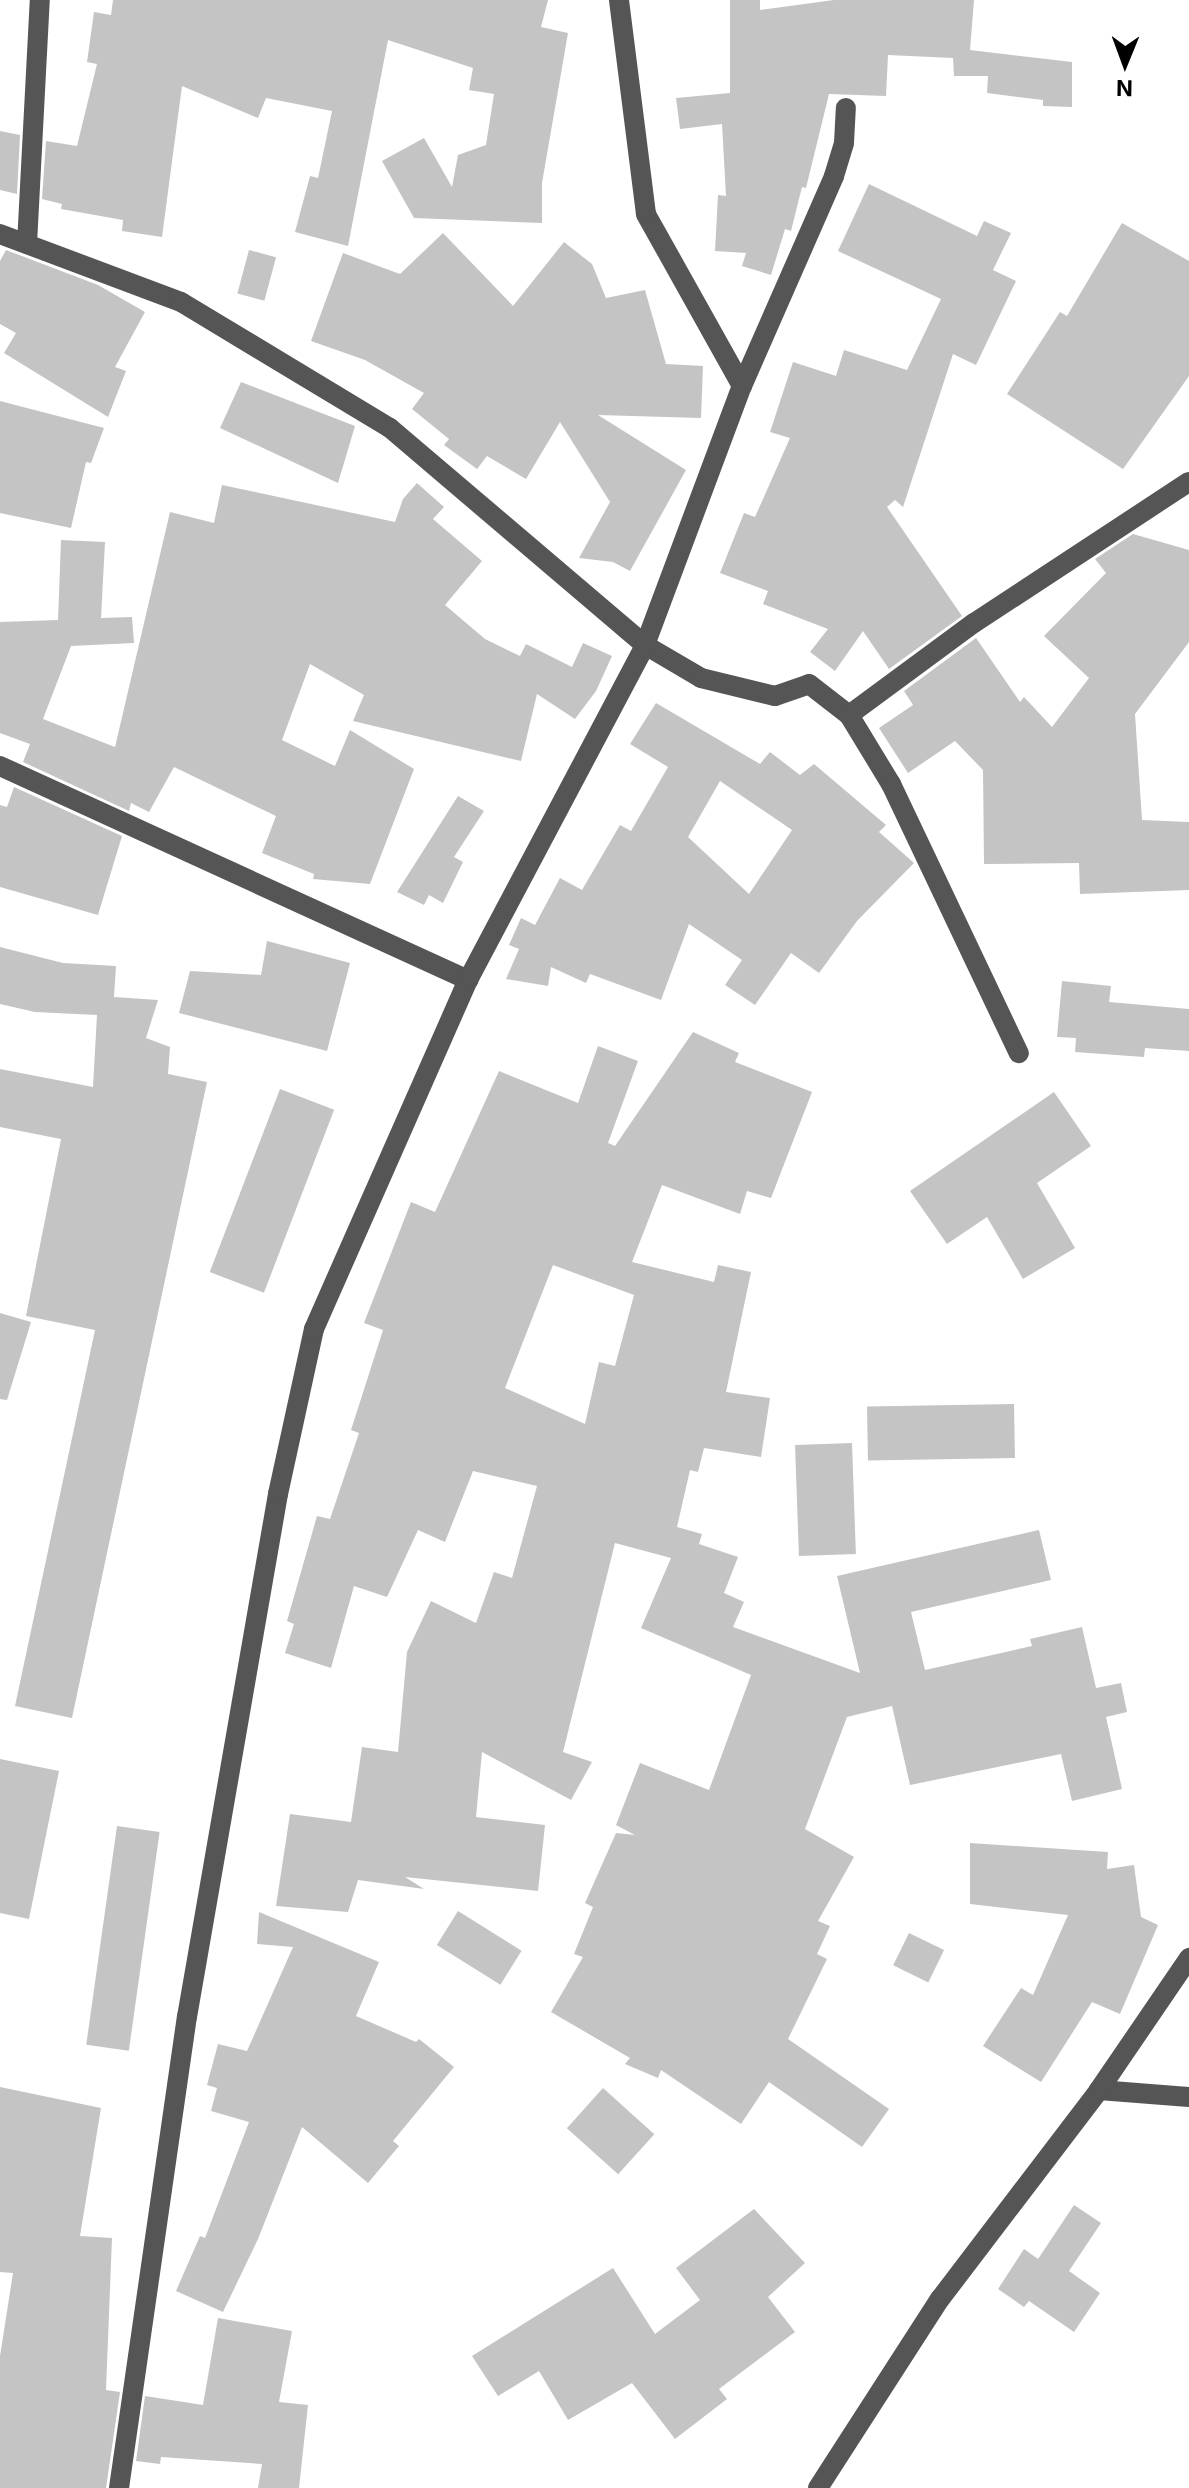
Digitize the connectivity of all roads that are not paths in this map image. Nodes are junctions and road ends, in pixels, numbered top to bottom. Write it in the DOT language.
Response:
graph roads {
  1 [pos="40,0"];
  2 [pos="619,0"];
  3 [pos="846,108"];
  4 [pos="0,234"];
  5 [pos="27,244"];
  6 [pos="742,386"];
  7 [pos="1189,482"];
  8 [pos="645,645"];
  9 [pos="849,715"];
  10 [pos="0,766"];
  11 [pos="468,980"];
  12 [pos="1019,1053"];
  13 [pos="1189,1958"];
  14 [pos="1099,2090"];
  15 [pos="1189,2097"];
  16 [pos="119,2488"];
  17 [pos="818,2488"];
  1 -- 5 [label="street"];
  2 -- 6 [label="street"];
  3 -- 6 [label="street"];
  4 -- 5 [label="street"];
  5 -- 8 [label="street"];
  6 -- 8 [label="street"];
  7 -- 9 [label="street"];
  8 -- 9 [label="street"];
  8 -- 11 [label="street"];
  9 -- 12 [label="street"];
  10 -- 11 [label="street"];
  11 -- 16 [label="street"];
  13 -- 14 [label="street"];
  14 -- 15 [label="street"];
  14 -- 17 [label="street"];
}
